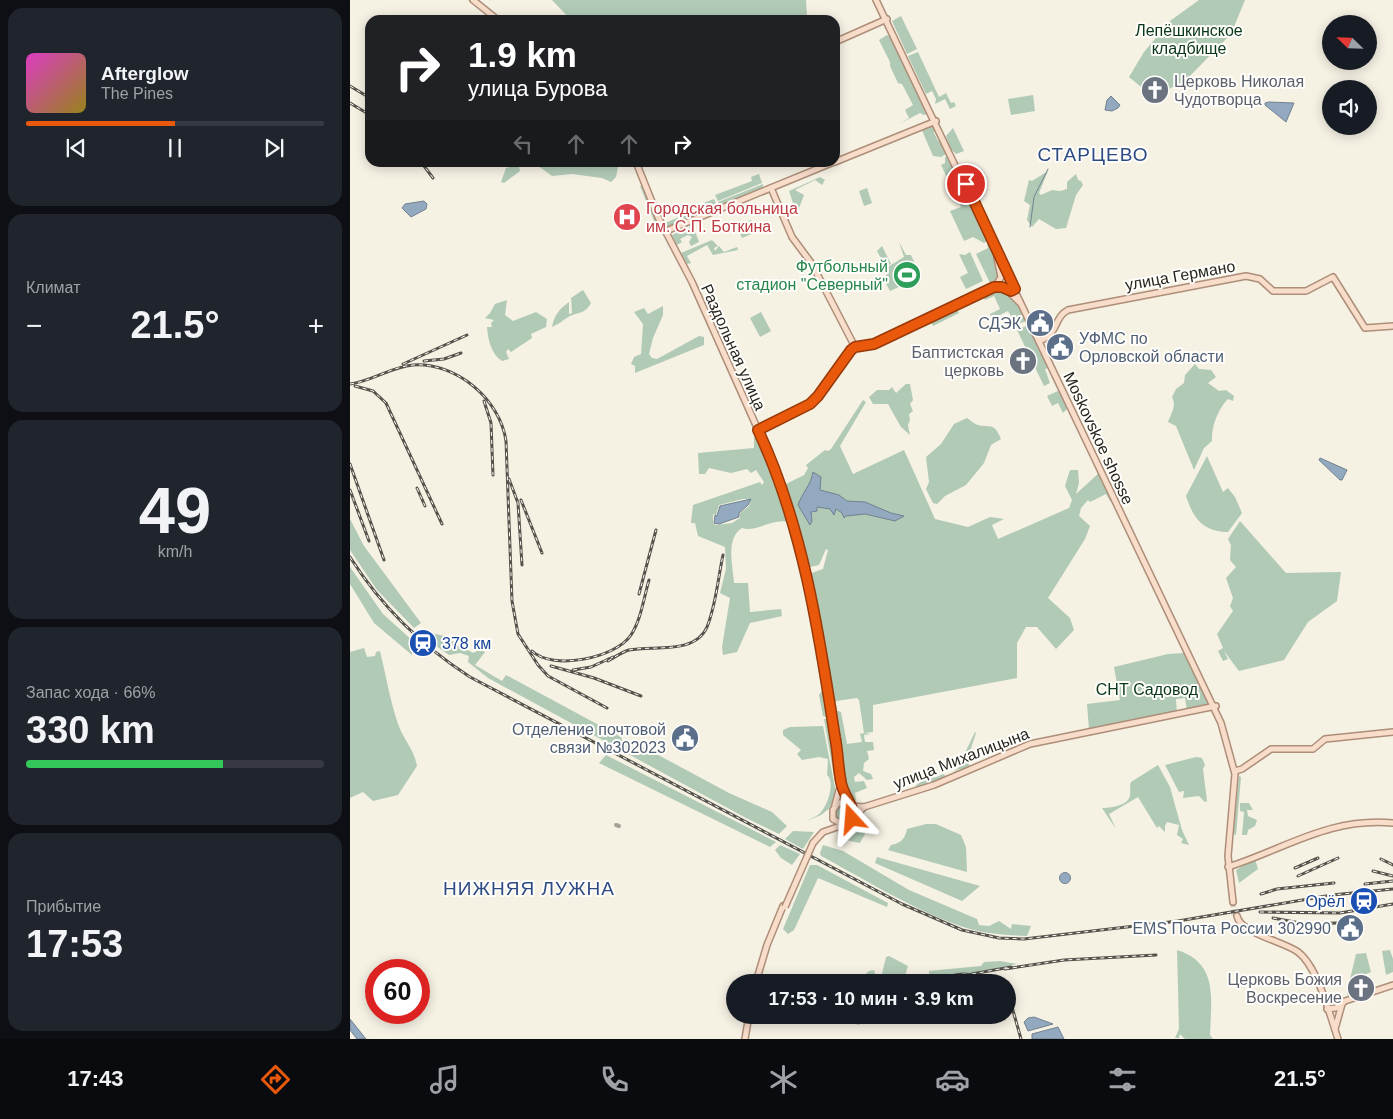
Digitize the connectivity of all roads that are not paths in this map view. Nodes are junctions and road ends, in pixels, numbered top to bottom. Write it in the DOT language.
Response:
graph roads {
  1 [pos="474,0"];
  2 [pos="878,0"];
  3 [pos="492,15"];
  4 [pos="886,19"];
  5 [pos="840,40"];
  6 [pos="935,121"];
  7 [pos="840,160"];
  8 [pos="638,167"];
  9 [pos="822,167"];
  10 [pos="771,188"];
  11 [pos="666,231"];
  12 [pos="1004,274"];
  13 [pos="994,287"];
  14 [pos="1015,288"];
  15 [pos="1007,289"];
  16 [pos="1022,306"];
  17 [pos="1393,326"];
  18 [pos="1040,340"];
  19 [pos="855,347"];
  20 [pos="758,430"];
  21 [pos="1215,706"];
  22 [pos="1393,732"];
  23 [pos="1236,771"];
  24 [pos="840,782"];
  25 [pos="851,806"];
  26 [pos="834,807"];
  27 [pos="864,807"];
  28 [pos="854,817"];
  29 [pos="834,819"];
  30 [pos="1393,823"];
  31 [pos="842,824"];
  32 [pos="813,843"];
  33 [pos="1239,863"];
  34 [pos="1229,865"];
  35 [pos="1231,874"];
  36 [pos="759,974"];
  37 [pos="1393,985"];
  38 [pos="1342,1003"];
  39 [pos="1327,1009"];
  40 [pos="748,1024"];
  41 [pos="1334,1030"];
  42 [pos="746,1039"];
  43 [pos="1337,1039"];
  1 -- 3 [label="main road"];
  2 -- 4 [label="main road, Moskovskoe shosse"];
  4 -- 5 [label="main road"];
  4 -- 6 [label="main road, Moskovskoe shosse"];
  6 -- 7 [label="main road"];
  6 -- 12 [label="main road, Moskovskoe shosse"];
  6 -- 12 [label="main road, Moskovskoe shosse"];
  8 -- 11 [label="main road, Раздольная улица"];
  9 -- 10 [label="main road"];
  10 -- 11 [label="main road"];
  10 -- 19 [label="main road"];
  11 -- 20 [label="main road, Раздольная улица"];
  12 -- 13 [label="main road"];
  12 -- 14 [label="main road, Moskovskoe shosse"];
  12 -- 15 [label="main road"];
  13 -- 15 [label="main road"];
  13 -- 19 [label="main road"];
  14 -- 15 [label="main road"];
  14 -- 16 [label="main road, Moskovskoe shosse"];
  14 -- 18 [label="main road, Moskovskoe shosse"];
  15 -- 16 [label="main road"];
  16 -- 18 [label="main road, Moskovskoe shosse"];
  17 -- 18 [label="main road, улица Германо"];
  18 -- 21 [label="main road, Moskovskoe shosse"];
  19 -- 20 [label="main road"];
  20 -- 24 [label="main road, Раздольная улица"];
  21 -- 23 [label="main road, Moskovskoe shosse"];
  21 -- 27 [label="main road, улица Михалицына"];
  22 -- 23 [label="main road"];
  23 -- 34 [label="main road, Moskovskoe shosse"];
  24 -- 25 [label="main road, Раздольная улица"];
  24 -- 26 [label="main road, Раздольная улица"];
  25 -- 26 [label="main road"];
  25 -- 27 [label="main road, улица Михалицына"];
  25 -- 28 [label="main road"];
  26 -- 29 [label="main road"];
  27 -- 28 [label="main road, улица Михалицына"];
  28 -- 31 [label="main road"];
  29 -- 31 [label="main road"];
  29 -- 32 [label="main road"];
  30 -- 33 [label="main road"];
  31 -- 32 [label="main road"];
  32 -- 36 [label="main road, bridge"];
  33 -- 34 [label="main road"];
  33 -- 35 [label="main road"];
  34 -- 35 [label="main road, Moskovskoe shosse"];
  34 -- 35 [label="main road, Moskovskoe shosse"];
  37 -- 38 [label="main road"];
  38 -- 39 [label="main road"];
  38 -- 41 [label="main road"];
  39 -- 41 [label="main road"];
  39 -- 41 [label="main road"];
  40 -- 42 [label="main road"];
  41 -- 43 [label="main road"];
}
